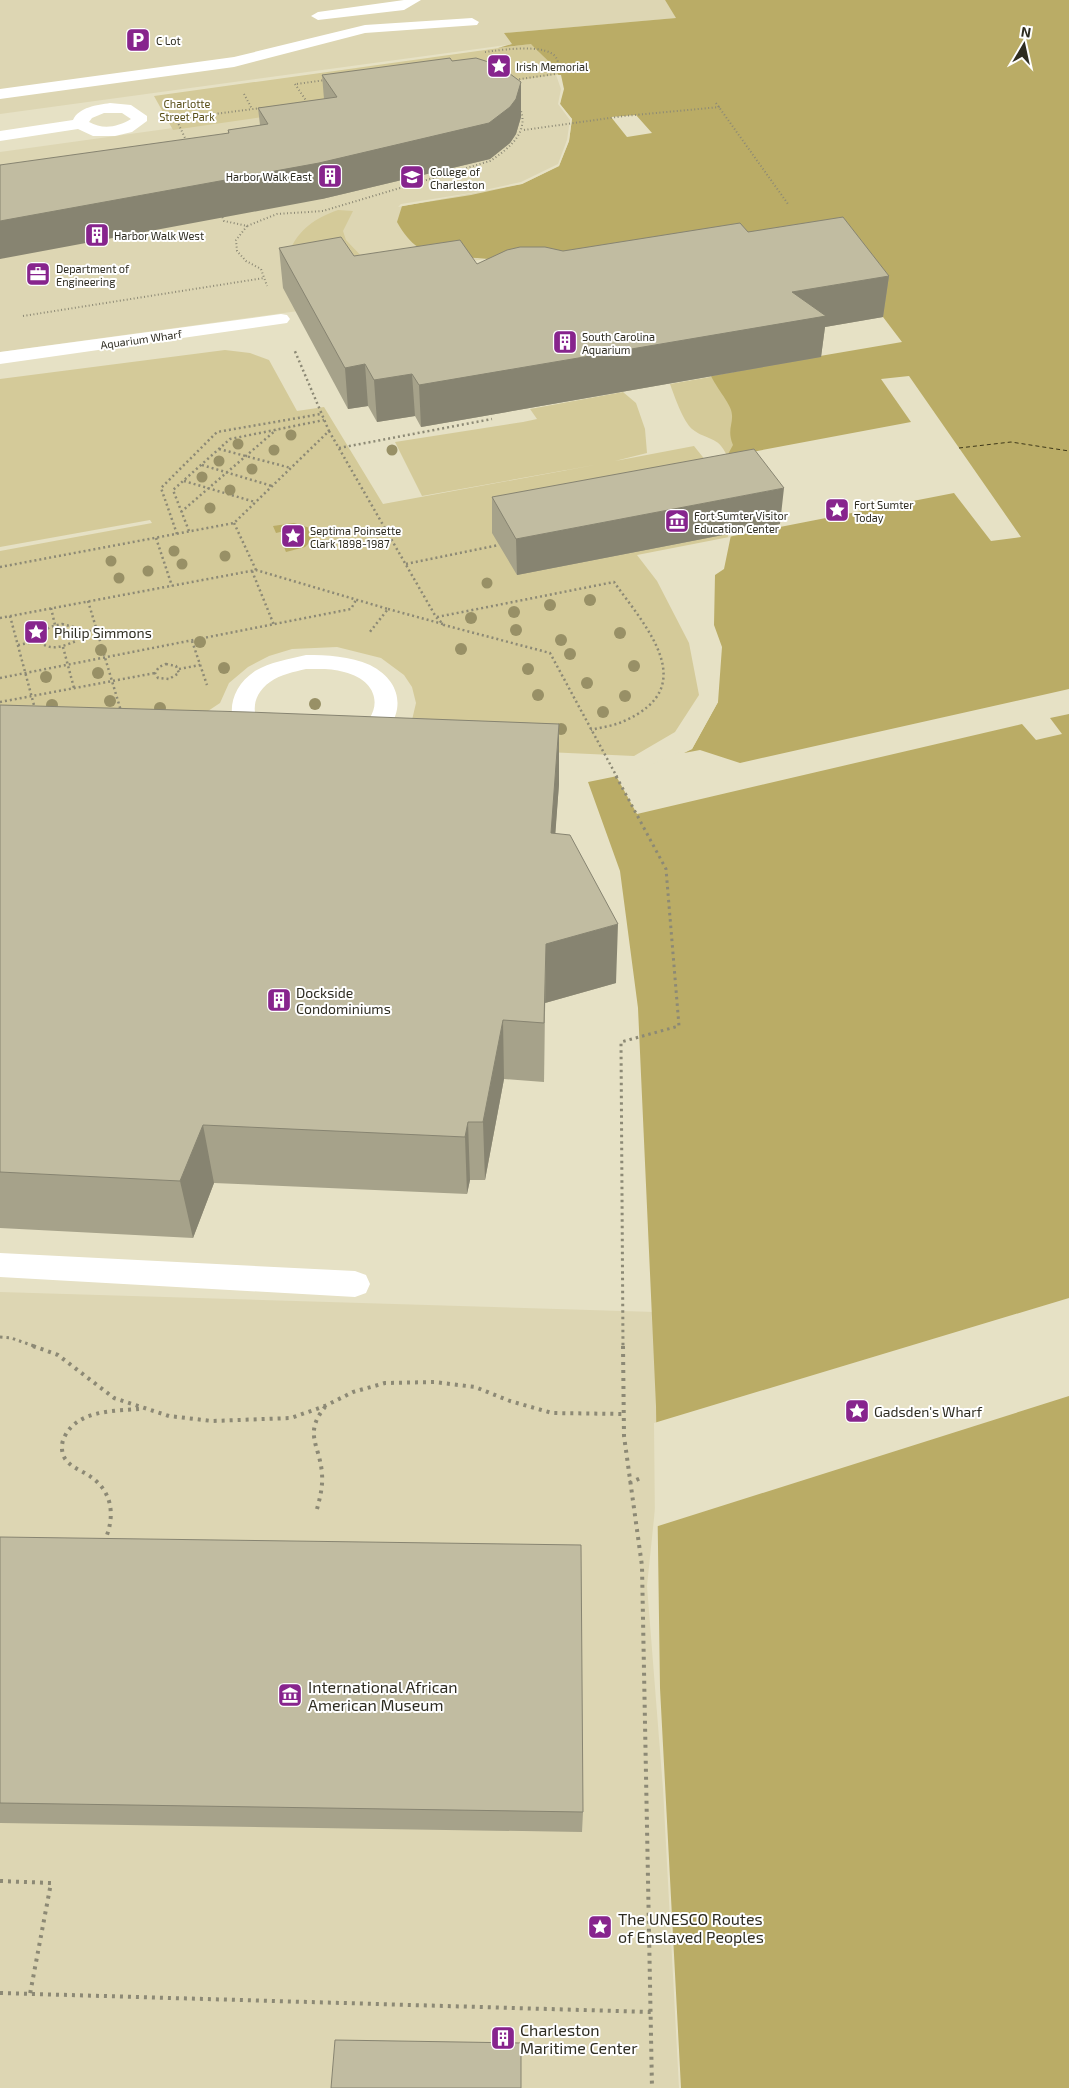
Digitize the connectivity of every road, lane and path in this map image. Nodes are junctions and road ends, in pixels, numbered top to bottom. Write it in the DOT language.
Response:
graph roads {
  1 [pos="312,0"];
  2 [pos="414,0"];
  3 [pos="318,16"];
  4 [pos="472,22"];
  5 [pos="325,40"];
  6 [pos="479,53"];
  7 [pos="330,79"];
  8 [pos="510,80"];
  9 [pos="242,91"];
  10 [pos="0,94"];
  11 [pos="316,101"];
  12 [pos="307,102"];
  13 [pos="298,103"];
  14 [pos="514,103"];
  15 [pos="716,103"];
  16 [pos="720,107"];
  17 [pos="261,108"];
  18 [pos="252,109"];
  19 [pos="174,113"];
  20 [pos="176,119"];
  21 [pos="81,124"];
  22 [pos="524,130"];
  23 [pos="0,136"];
  24 [pos="186,140"];
  25 [pos="788,204"];
  26 [pos="220,214"];
  27 [pos="247,226"];
  28 [pos="264,278"];
  29 [pos="20,317"];
  30 [pos="281,319"];
  31 [pos="0,358"];
  32 [pos="321,414"];
  33 [pos="492,419"];
  34 [pos="324,420"];
  35 [pos="276,430"];
  36 [pos="329,431"];
  37 [pos="339,448"];
  38 [pos="219,449"];
  39 [pos="246,456"];
  40 [pos="201,465"];
  41 [pos="291,468"];
  42 [pos="226,473"];
  43 [pos="184,481"];
  44 [pos="272,486"];
  45 [pos="208,488"];
  46 [pos="255,503"];
  47 [pos="182,512"];
  48 [pos="234,523"];
  49 [pos="189,531"];
  50 [pos="177,534"];
  51 [pos="156,538"];
  52 [pos="499,545"];
  53 [pos="406,564"];
  54 [pos="0,567"];
  55 [pos="254,571"];
  56 [pos="172,586"];
  57 [pos="356,600"];
  58 [pos="88,602"];
  59 [pos="51,608"];
  60 [pos="388,609"];
  61 [pos="10,616"];
  62 [pos="436,617"];
  63 [pos="0,618"];
  64 [pos="444,624"];
  65 [pos="55,625"];
  66 [pos="274,625"];
  67 [pos="97,630"];
  68 [pos="79,633"];
  69 [pos="39,641"];
  70 [pos="192,641"];
  71 [pos="18,645"];
  72 [pos="63,647"];
  73 [pos="105,657"];
  74 [pos="68,665"];
  75 [pos="200,665"];
  76 [pos="344,665"];
  77 [pos="179,669"];
  78 [pos="25,673"];
  79 [pos="154,673"];
  80 [pos="0,678"];
  81 [pos="112,681"];
  82 [pos="74,688"];
  83 [pos="209,691"];
  84 [pos="31,696"];
  85 [pos="0,702"];
  86 [pos="36,712"];
  87 [pos="122,715"];
  88 [pos="592,730"];
  89 [pos="0,1265"];
  90 [pos="355,1284"];
  91 [pos="0,1337"];
  92 [pos="325,1406"];
  93 [pos="142,1409"];
  94 [pos="623,1414"];
  95 [pos="642,1478"];
  96 [pos="629,1483"];
  97 [pos="318,1509"];
  98 [pos="103,1545"];
  99 [pos="0,1881"];
  100 [pos="0,1993"];
  101 [pos="30,1994"];
  102 [pos="651,2012"];
  103 [pos="652,2088"];
  1 -- 3 [label="lane"];
  2 -- 3 [label="lane"];
  3 -- 5 [label="lane"];
  4 -- 5 [label="lane"];
  5 -- 10 [label="lane"];
  6 -- 8 [label="path"];
  7 -- 12 [label="path"];
  9 -- 18 [label="path"];
  11 -- 12 [label="path"];
  12 -- 13 [label="path"];
  14 -- 22 [label="path"];
  15 -- 16 [label="path"];
  16 -- 22 [label="path"];
  16 -- 25 [label="path"];
  17 -- 18 [label="path"];
  18 -- 20 [label="path"];
  19 -- 20 [label="path"];
  20 -- 24 [label="path"];
  21 -- 23 [label="lane"];
  22 -- 27 [label="path"];
  26 -- 27 [label="path"];
  27 -- 28 [label="path"];
  28 -- 29 [label="path"];
  28 -- 30 [label="path"];
  30 -- 31 [label="lane, Aquarium Wharf"];
  30 -- 32 [label="path"];
  32 -- 34 [label="path"];
  32 -- 50 [label="path"];
  33 -- 37 [label="path"];
  34 -- 35 [label="path"];
  34 -- 36 [label="path"];
  35 -- 38 [label="path"];
  35 -- 39 [label="path"];
  36 -- 37 [label="path"];
  36 -- 41 [label="path"];
  37 -- 53 [label="path"];
  38 -- 39 [label="path"];
  38 -- 40 [label="path"];
  39 -- 41 [label="path"];
  39 -- 42 [label="path"];
  40 -- 42 [label="path"];
  40 -- 43 [label="path"];
  41 -- 44 [label="path"];
  42 -- 44 [label="path"];
  42 -- 45 [label="path"];
  43 -- 45 [label="path"];
  43 -- 47 [label="path"];
  44 -- 46 [label="path"];
  45 -- 46 [label="path"];
  45 -- 47 [label="path"];
  46 -- 48 [label="path"];
  47 -- 49 [label="path"];
  48 -- 49 [label="path"];
  48 -- 55 [label="path"];
  49 -- 50 [label="path"];
  50 -- 51 [label="path"];
  51 -- 54 [label="path"];
  51 -- 56 [label="path"];
  52 -- 53 [label="path"];
  53 -- 62 [label="path"];
  55 -- 56 [label="path"];
  55 -- 57 [label="path"];
  55 -- 66 [label="path"];
  56 -- 58 [label="path"];
  57 -- 60 [label="path"];
  57 -- 66 [label="path"];
  58 -- 59 [label="path"];
  58 -- 67 [label="path"];
  59 -- 61 [label="path"];
  59 -- 65 [label="path"];
  60 -- 64 [label="path"];
  60 -- 76 [label="path"];
  61 -- 63 [label="path"];
  61 -- 71 [label="path"];
  62 -- 64 [label="path"];
  62 -- 88 [label="path"];
  64 -- 88 [label="path"];
  65 -- 68 [label="path"];
  65 -- 69 [label="path"];
  66 -- 70 [label="path"];
  67 -- 68 [label="path"];
  67 -- 73 [label="path"];
  68 -- 72 [label="path"];
  69 -- 71 [label="path"];
  69 -- 72 [label="path"];
  70 -- 73 [label="path"];
  70 -- 75 [label="path"];
  71 -- 78 [label="path"];
  72 -- 74 [label="path"];
  73 -- 74 [label="path"];
  73 -- 81 [label="path"];
  74 -- 78 [label="path"];
  74 -- 82 [label="path"];
  75 -- 77 [label="path"];
  75 -- 83 [label="path"];
  76 -- 76 [label="lane"];
  77 -- 79 [label="path"];
  77 -- 79 [label="path"];
  78 -- 80 [label="path"];
  78 -- 84 [label="path"];
  79 -- 81 [label="path"];
  81 -- 82 [label="path"];
  81 -- 87 [label="path"];
  82 -- 84 [label="path"];
  84 -- 85 [label="path"];
  84 -- 86 [label="path"];
  88 -- 94 [label="path"];
  89 -- 90 [label="lane"];
  91 -- 93 [label="path"];
  92 -- 93 [label="path"];
  92 -- 94 [label="path"];
  92 -- 97 [label="path"];
  93 -- 98 [label="path"];
  94 -- 96 [label="path"];
  95 -- 96 [label="path"];
  96 -- 102 [label="path"];
  99 -- 101 [label="path"];
  100 -- 101 [label="path"];
  101 -- 102 [label="path"];
  102 -- 103 [label="path"];
}
